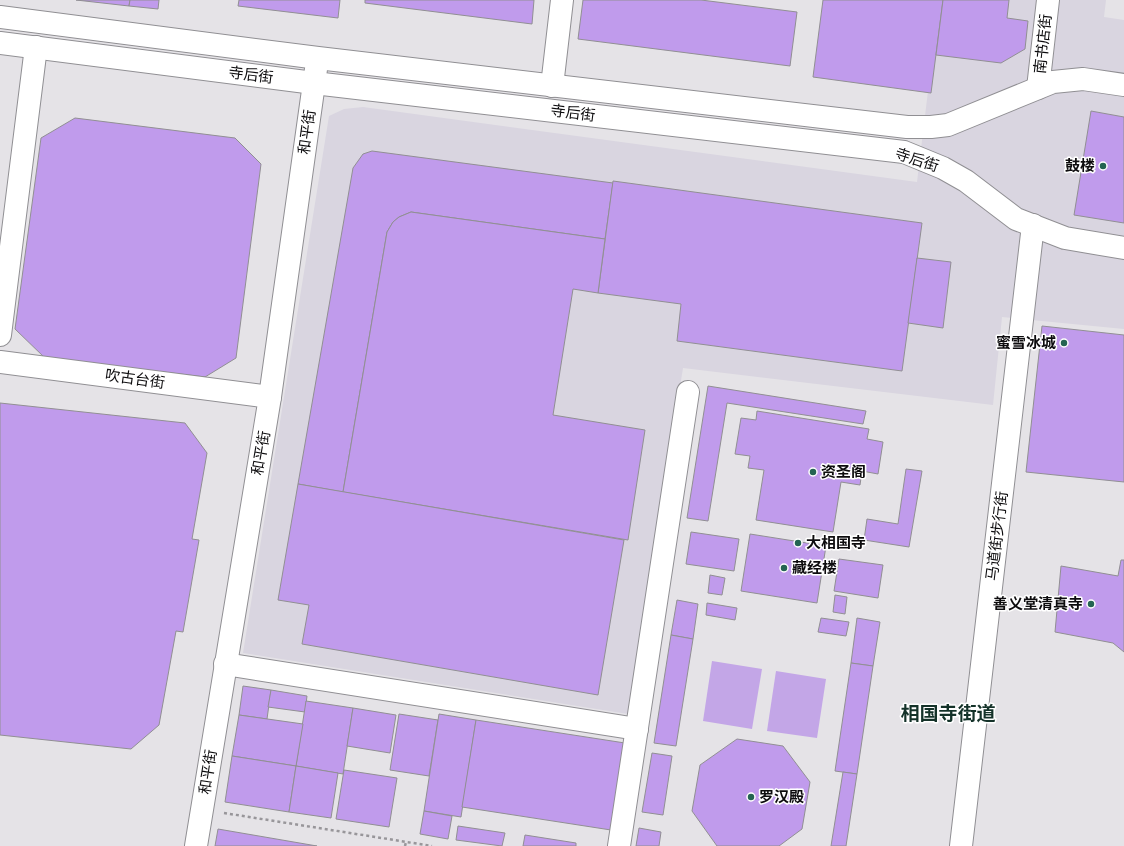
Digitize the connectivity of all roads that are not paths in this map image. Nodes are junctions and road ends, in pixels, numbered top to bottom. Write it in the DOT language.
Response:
graph roads {
  1 [pos="562,0"];
  2 [pos="1048,0"];
  3 [pos="0,17"];
  4 [pos="0,43"];
  5 [pos="36,47"];
  6 [pos="318,58"];
  7 [pos="314,83"];
  8 [pos="1124,85"];
  9 [pos="552,86"];
  10 [pos="1038,88"];
  11 [pos="1033,225"];
  12 [pos="1124,248"];
  13 [pos="0,335"];
  14 [pos="0,362"];
  15 [pos="688,392"];
  16 [pos="270,397"];
  17 [pos="226,664"];
  18 [pos="637,730"];
  19 [pos="196,846"];
  20 [pos="619,846"];
  21 [pos="961,846"];
  1 -- 9 [label="street"];
  2 -- 10 [label="street, 南书店街"];
  3 -- 6 [label="street, 寺后街"];
  4 -- 5 [label="street, 寺后街"];
  5 -- 7 [label="street, 寺后街"];
  5 -- 13 [label="street"];
  6 -- 7 [label="street, 和平街"];
  6 -- 9 [label="street, 寺后街"];
  7 -- 11 [label="street, 寺后街"];
  7 -- 16 [label="street, 和平街"];
  8 -- 10 [label="street, 寺后街"];
  9 -- 10 [label="street, 寺后街"];
  11 -- 12 [label="street, 寺后街"];
  11 -- 21 [label="street, 马道街步行街"];
  14 -- 16 [label="street, 吹古台街"];
  15 -- 18 [label="street"];
  16 -- 17 [label="street, 和平街"];
  17 -- 18 [label="street"];
  17 -- 19 [label="street, 和平街"];
  18 -- 20 [label="street"];
}
